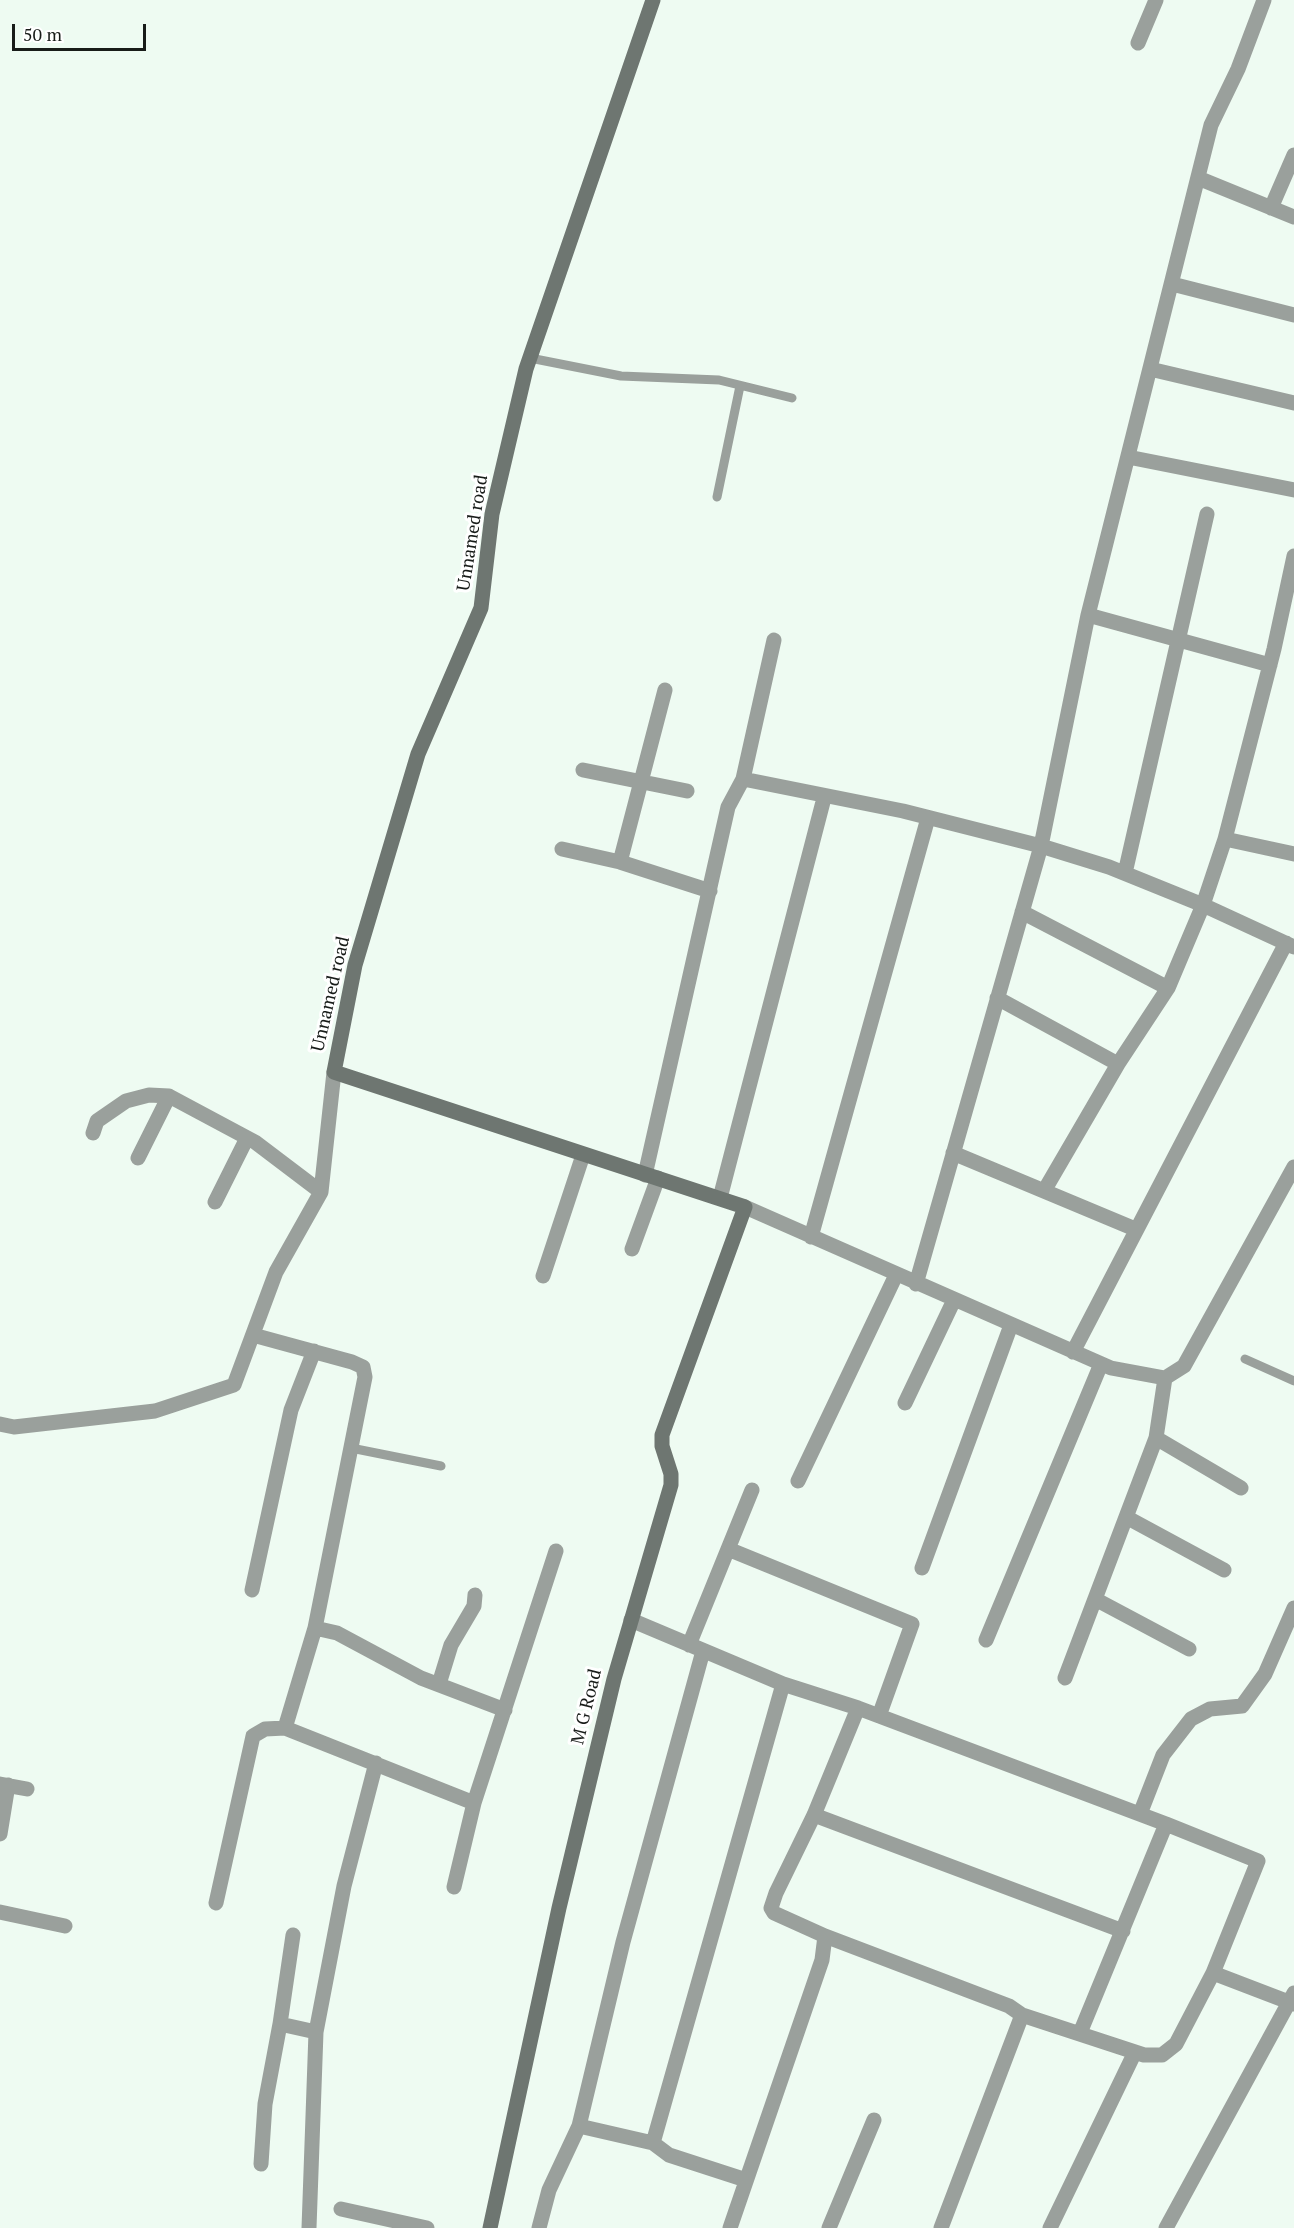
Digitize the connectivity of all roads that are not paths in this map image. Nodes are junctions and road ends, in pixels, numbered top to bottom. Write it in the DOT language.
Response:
graph roads {
  1 [pos="653,0"];
  2 [pos="1156,0"];
  3 [pos="1264,0"];
  4 [pos="1138,43"];
  5 [pos="1294,155"];
  6 [pos="1198,178"];
  7 [pos="1271,208"];
  8 [pos="1294,217"];
  9 [pos="1172,284"];
  10 [pos="1294,315"];
  11 [pos="530,358"];
  12 [pos="1150,369"];
  13 [pos="740,386"];
  14 [pos="792,398"];
  15 [pos="1294,403"];
  16 [pos="1128,457"];
  17 [pos="1294,490"];
  18 [pos="717,497"];
  19 [pos="1207,514"];
  20 [pos="1294,556"];
  21 [pos="1291,581"];
  22 [pos="1088,615"];
  23 [pos="1177,639"];
  24 [pos="774,640"];
  25 [pos="1270,665"];
  26 [pos="665,690"];
  27 [pos="583,770"];
  28 [pos="743,779"];
  29 [pos="641,782"];
  30 [pos="687,791"];
  31 [pos="824,798"];
  32 [pos="928,818"];
  33 [pos="1225,839"];
  34 [pos="1041,846"];
  35 [pos="562,849"];
  36 [pos="1294,854"];
  37 [pos="620,862"];
  38 [pos="1125,873"];
  39 [pos="710,891"];
  40 [pos="1203,905"];
  41 [pos="1022,912"];
  42 [pos="1290,945"];
  43 [pos="1167,988"];
  44 [pos="997,998"];
  45 [pos="1118,1064"];
  46 [pos="334,1072"];
  47 [pos="169,1096"];
  48 [pos="93,1133"];
  49 [pos="247,1138"];
  50 [pos="953,1152"];
  51 [pos="583,1155"];
  52 [pos="138,1158"];
  53 [pos="1292,1174"];
  54 [pos="651,1176"];
  55 [pos="1044,1191"];
  56 [pos="321,1192"];
  57 [pos="720,1198"];
  58 [pos="215,1202"];
  59 [pos="745,1208"];
  60 [pos="1134,1229"];
  61 [pos="811,1237"];
  62 [pos="632,1249"];
  63 [pos="896,1275"];
  64 [pos="543,1276"];
  65 [pos="916,1284"];
  66 [pos="954,1300"];
  67 [pos="1011,1325"];
  68 [pos="253,1335"];
  69 [pos="314,1351"];
  70 [pos="1072,1352"];
  71 [pos="1245,1359"];
  72 [pos="1101,1364"];
  73 [pos="1165,1378"];
  74 [pos="1294,1381"];
  75 [pos="905,1403"];
  76 [pos="0,1424"];
  77 [pos="1156,1438"];
  78 [pos="351,1448"];
  79 [pos="441,1466"];
  80 [pos="798,1481"];
  81 [pos="1241,1488"];
  82 [pos="752,1490"];
  83 [pos="1126,1517"];
  84 [pos="728,1549"];
  85 [pos="556,1551"];
  86 [pos="922,1568"];
  87 [pos="1224,1570"];
  88 [pos="252,1590"];
  89 [pos="476,1594"];
  90 [pos="1095,1599"];
  91 [pos="1294,1608"];
  92 [pos="631,1620"];
  93 [pos="315,1628"];
  94 [pos="986,1640"];
  95 [pos="696,1648"];
  96 [pos="1189,1649"];
  97 [pos="1065,1678"];
  98 [pos="439,1684"];
  99 [pos="783,1684"];
  100 [pos="858,1708"];
  101 [pos="505,1710"];
  102 [pos="879,1716"];
  103 [pos="285,1728"];
  104 [pos="376,1763"];
  105 [pos="4,1785"];
  106 [pos="27,1789"];
  107 [pos="474,1803"];
  108 [pos="1140,1814"];
  109 [pos="814,1815"];
  110 [pos="1166,1824"];
  111 [pos="0,1834"];
  112 [pos="454,1887"];
  113 [pos="216,1903"];
  114 [pos="0,1912"];
  115 [pos="65,1926"];
  116 [pos="1123,1931"];
  117 [pos="293,1935"];
  118 [pos="825,1936"];
  119 [pos="1213,1973"];
  120 [pos="1292,2000"];
  121 [pos="1023,2015"];
  122 [pos="280,2024"];
  123 [pos="316,2032"];
  124 [pos="1080,2033"];
  125 [pos="1135,2052"];
  126 [pos="874,2120"];
  127 [pos="579,2126"];
  128 [pos="653,2143"];
  129 [pos="261,2164"];
  130 [pos="746,2180"];
  131 [pos="341,2209"];
  132 [pos="309,2228"];
  133 [pos="427,2228"];
  134 [pos="490,2228"];
  135 [pos="539,2228"];
  136 [pos="730,2228"];
  137 [pos="829,2228"];
  138 [pos="941,2228"];
  139 [pos="1050,2228"];
  140 [pos="1166,2228"];
  1 -- 11 [label="street, Unnamed road"];
  2 -- 4 [label="street"];
  3 -- 6 [label="street"];
  5 -- 7 [label="street"];
  6 -- 7 [label="street"];
  6 -- 9 [label="street"];
  7 -- 8 [label="street"];
  9 -- 10 [label="street"];
  9 -- 12 [label="street"];
  11 -- 13 [label="lane"];
  11 -- 46 [label="street, Unnamed road"];
  12 -- 15 [label="street"];
  12 -- 16 [label="street"];
  13 -- 14 [label="lane"];
  13 -- 18 [label="lane"];
  16 -- 17 [label="street"];
  16 -- 22 [label="street"];
  19 -- 23 [label="street"];
  20 -- 21 [label="street"];
  21 -- 25 [label="street"];
  22 -- 23 [label="street"];
  22 -- 34 [label="street"];
  23 -- 25 [label="street"];
  23 -- 38 [label="street"];
  24 -- 28 [label="street"];
  25 -- 33 [label="street"];
  26 -- 29 [label="street"];
  27 -- 29 [label="street"];
  28 -- 31 [label="street"];
  28 -- 39 [label="street"];
  29 -- 30 [label="street"];
  29 -- 37 [label="street"];
  31 -- 32 [label="street"];
  31 -- 57 [label="street"];
  32 -- 34 [label="street"];
  32 -- 61 [label="street"];
  33 -- 36 [label="street"];
  33 -- 40 [label="street"];
  34 -- 38 [label="street"];
  34 -- 41 [label="street"];
  35 -- 37 [label="street"];
  37 -- 39 [label="street"];
  38 -- 40 [label="street"];
  39 -- 54 [label="street"];
  40 -- 42 [label="street"];
  40 -- 43 [label="street"];
  41 -- 43 [label="street"];
  41 -- 44 [label="street"];
  42 -- 60 [label="street"];
  43 -- 45 [label="street"];
  44 -- 45 [label="street"];
  44 -- 50 [label="street"];
  45 -- 55 [label="street"];
  46 -- 51 [label="street"];
  46 -- 56 [label="street"];
  47 -- 48 [label="street"];
  47 -- 49 [label="street"];
  47 -- 52 [label="street"];
  49 -- 56 [label="street"];
  49 -- 58 [label="street"];
  50 -- 55 [label="street"];
  50 -- 65 [label="street"];
  51 -- 54 [label="street"];
  51 -- 64 [label="street"];
  53 -- 73 [label="street"];
  54 -- 57 [label="street"];
  54 -- 62 [label="street"];
  55 -- 60 [label="street"];
  56 -- 68 [label="street"];
  57 -- 59 [label="street"];
  59 -- 61 [label="street"];
  59 -- 92 [label="street, M G Road"];
  60 -- 70 [label="street"];
  61 -- 63 [label="street"];
  63 -- 65 [label="street"];
  63 -- 80 [label="street"];
  65 -- 66 [label="street"];
  66 -- 67 [label="street"];
  66 -- 75 [label="street"];
  67 -- 70 [label="street"];
  67 -- 86 [label="street"];
  68 -- 69 [label="street"];
  68 -- 76 [label="street"];
  69 -- 78 [label="street"];
  69 -- 88 [label="street"];
  70 -- 72 [label="street"];
  71 -- 74 [label="lane"];
  72 -- 73 [label="street"];
  72 -- 94 [label="street"];
  73 -- 77 [label="street"];
  77 -- 81 [label="street"];
  77 -- 83 [label="street"];
  78 -- 79 [label="lane"];
  78 -- 93 [label="street"];
  82 -- 84 [label="street"];
  83 -- 87 [label="street"];
  83 -- 90 [label="street"];
  84 -- 95 [label="street"];
  84 -- 102 [label="street"];
  85 -- 101 [label="street"];
  89 -- 98 [label="street"];
  90 -- 96 [label="street"];
  90 -- 97 [label="street"];
  91 -- 108 [label="street"];
  92 -- 95 [label="street"];
  92 -- 134 [label="street, M G Road"];
  93 -- 98 [label="street"];
  93 -- 103 [label="street"];
  95 -- 99 [label="street"];
  95 -- 127 [label="street"];
  98 -- 101 [label="street"];
  99 -- 100 [label="street"];
  99 -- 128 [label="street"];
  100 -- 102 [label="street"];
  100 -- 109 [label="street"];
  101 -- 107 [label="street"];
  102 -- 108 [label="street"];
  103 -- 104 [label="street"];
  103 -- 113 [label="street"];
  104 -- 107 [label="street"];
  104 -- 123 [label="street"];
  105 -- 106 [label="street"];
  105 -- 111 [label="street"];
  107 -- 112 [label="street"];
  108 -- 110 [label="street"];
  109 -- 116 [label="street"];
  109 -- 118 [label="street"];
  110 -- 116 [label="street"];
  110 -- 119 [label="street"];
  114 -- 115 [label="street"];
  116 -- 124 [label="street"];
  117 -- 122 [label="street"];
  118 -- 121 [label="street"];
  118 -- 130 [label="street"];
  119 -- 120 [label="street"];
  119 -- 125 [label="street"];
  120 -- 140 [label="street"];
  121 -- 124 [label="street"];
  121 -- 138 [label="street"];
  122 -- 123 [label="street"];
  122 -- 129 [label="street"];
  123 -- 132 [label="street"];
  124 -- 125 [label="street"];
  125 -- 139 [label="street"];
  126 -- 137 [label="street"];
  127 -- 128 [label="street"];
  127 -- 135 [label="street"];
  128 -- 130 [label="street"];
  130 -- 136 [label="street"];
  131 -- 133 [label="street"];
}
